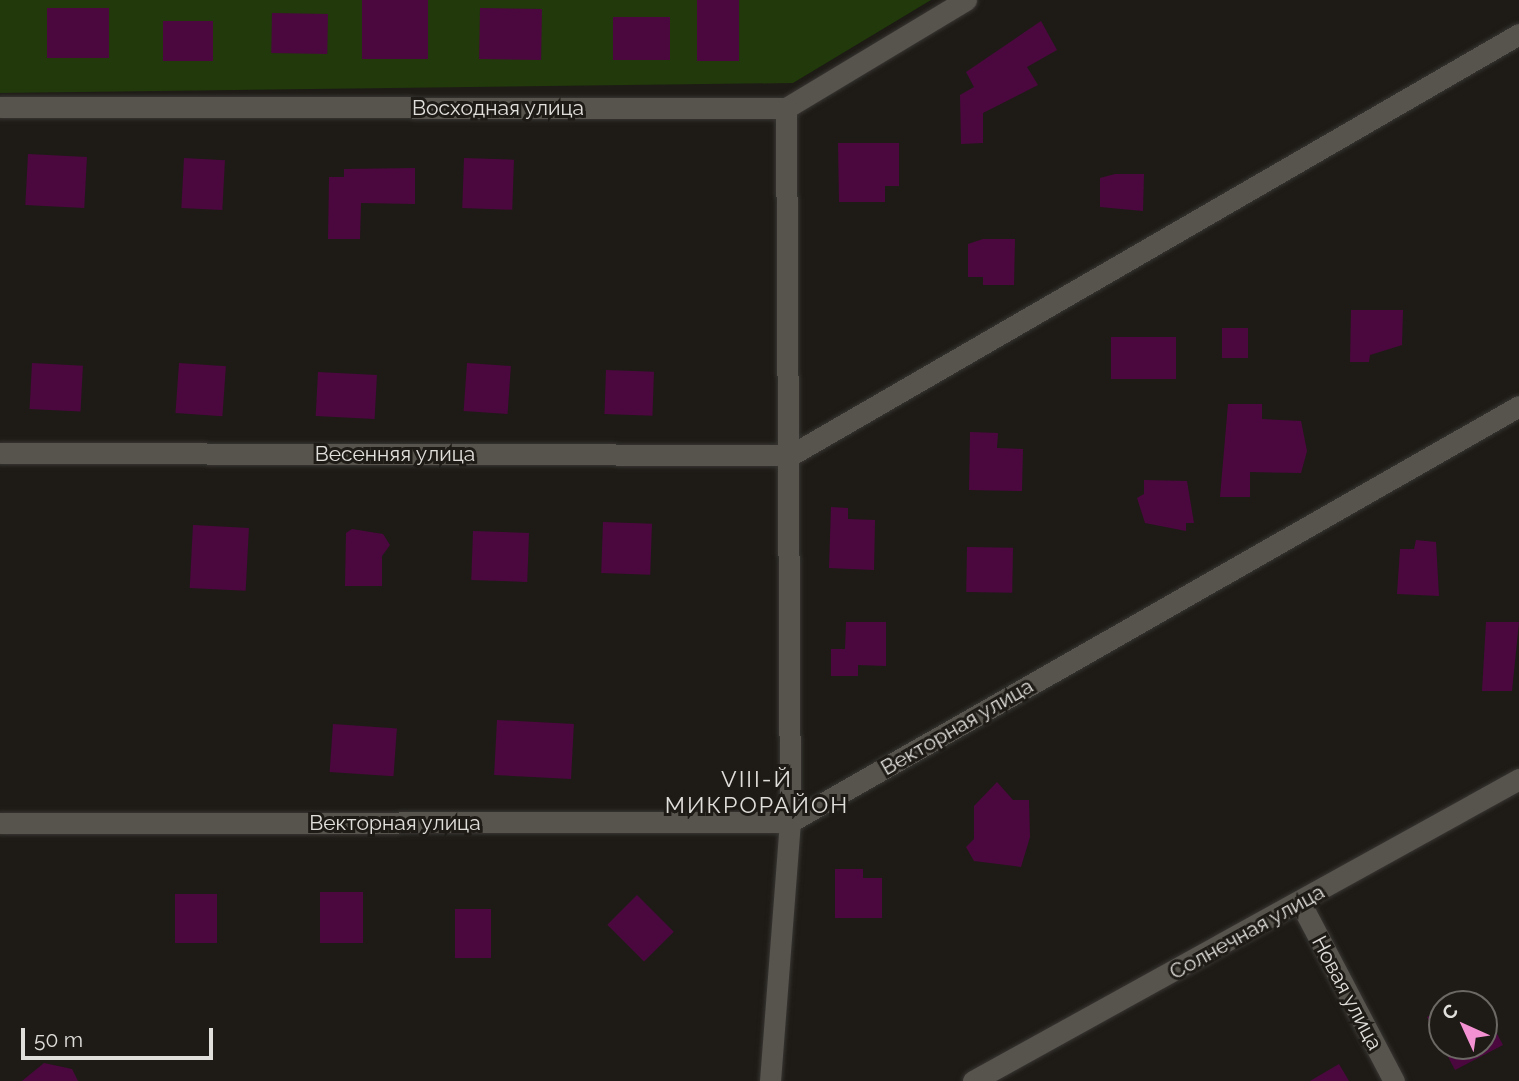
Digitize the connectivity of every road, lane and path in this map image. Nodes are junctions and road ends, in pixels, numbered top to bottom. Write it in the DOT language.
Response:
graph roads {
  1 [pos="966,0"];
  2 [pos="1519,34"];
  3 [pos="0,107"];
  4 [pos="786,108"];
  5 [pos="1519,406"];
  6 [pos="0,453"];
  7 [pos="791,456"];
  8 [pos="1519,779"];
  9 [pos="790,822"];
  10 [pos="0,824"];
  11 [pos="1301,904"];
  12 [pos="770,1081"];
  13 [pos="973,1081"];
  14 [pos="1394,1081"];
  1 -- 4 [label="street"];
  2 -- 7 [label="street"];
  3 -- 4 [label="street, Восходная улица"];
  4 -- 7 [label="street"];
  5 -- 9 [label="street, Векторная улица"];
  6 -- 7 [label="street, Весенняя улица"];
  7 -- 9 [label="street"];
  8 -- 11 [label="street, Солнечная улица"];
  9 -- 10 [label="street, Векторная улица"];
  9 -- 12 [label="street"];
  11 -- 13 [label="street, Солнечная улица"];
  11 -- 14 [label="street, Новая улица"];
}
